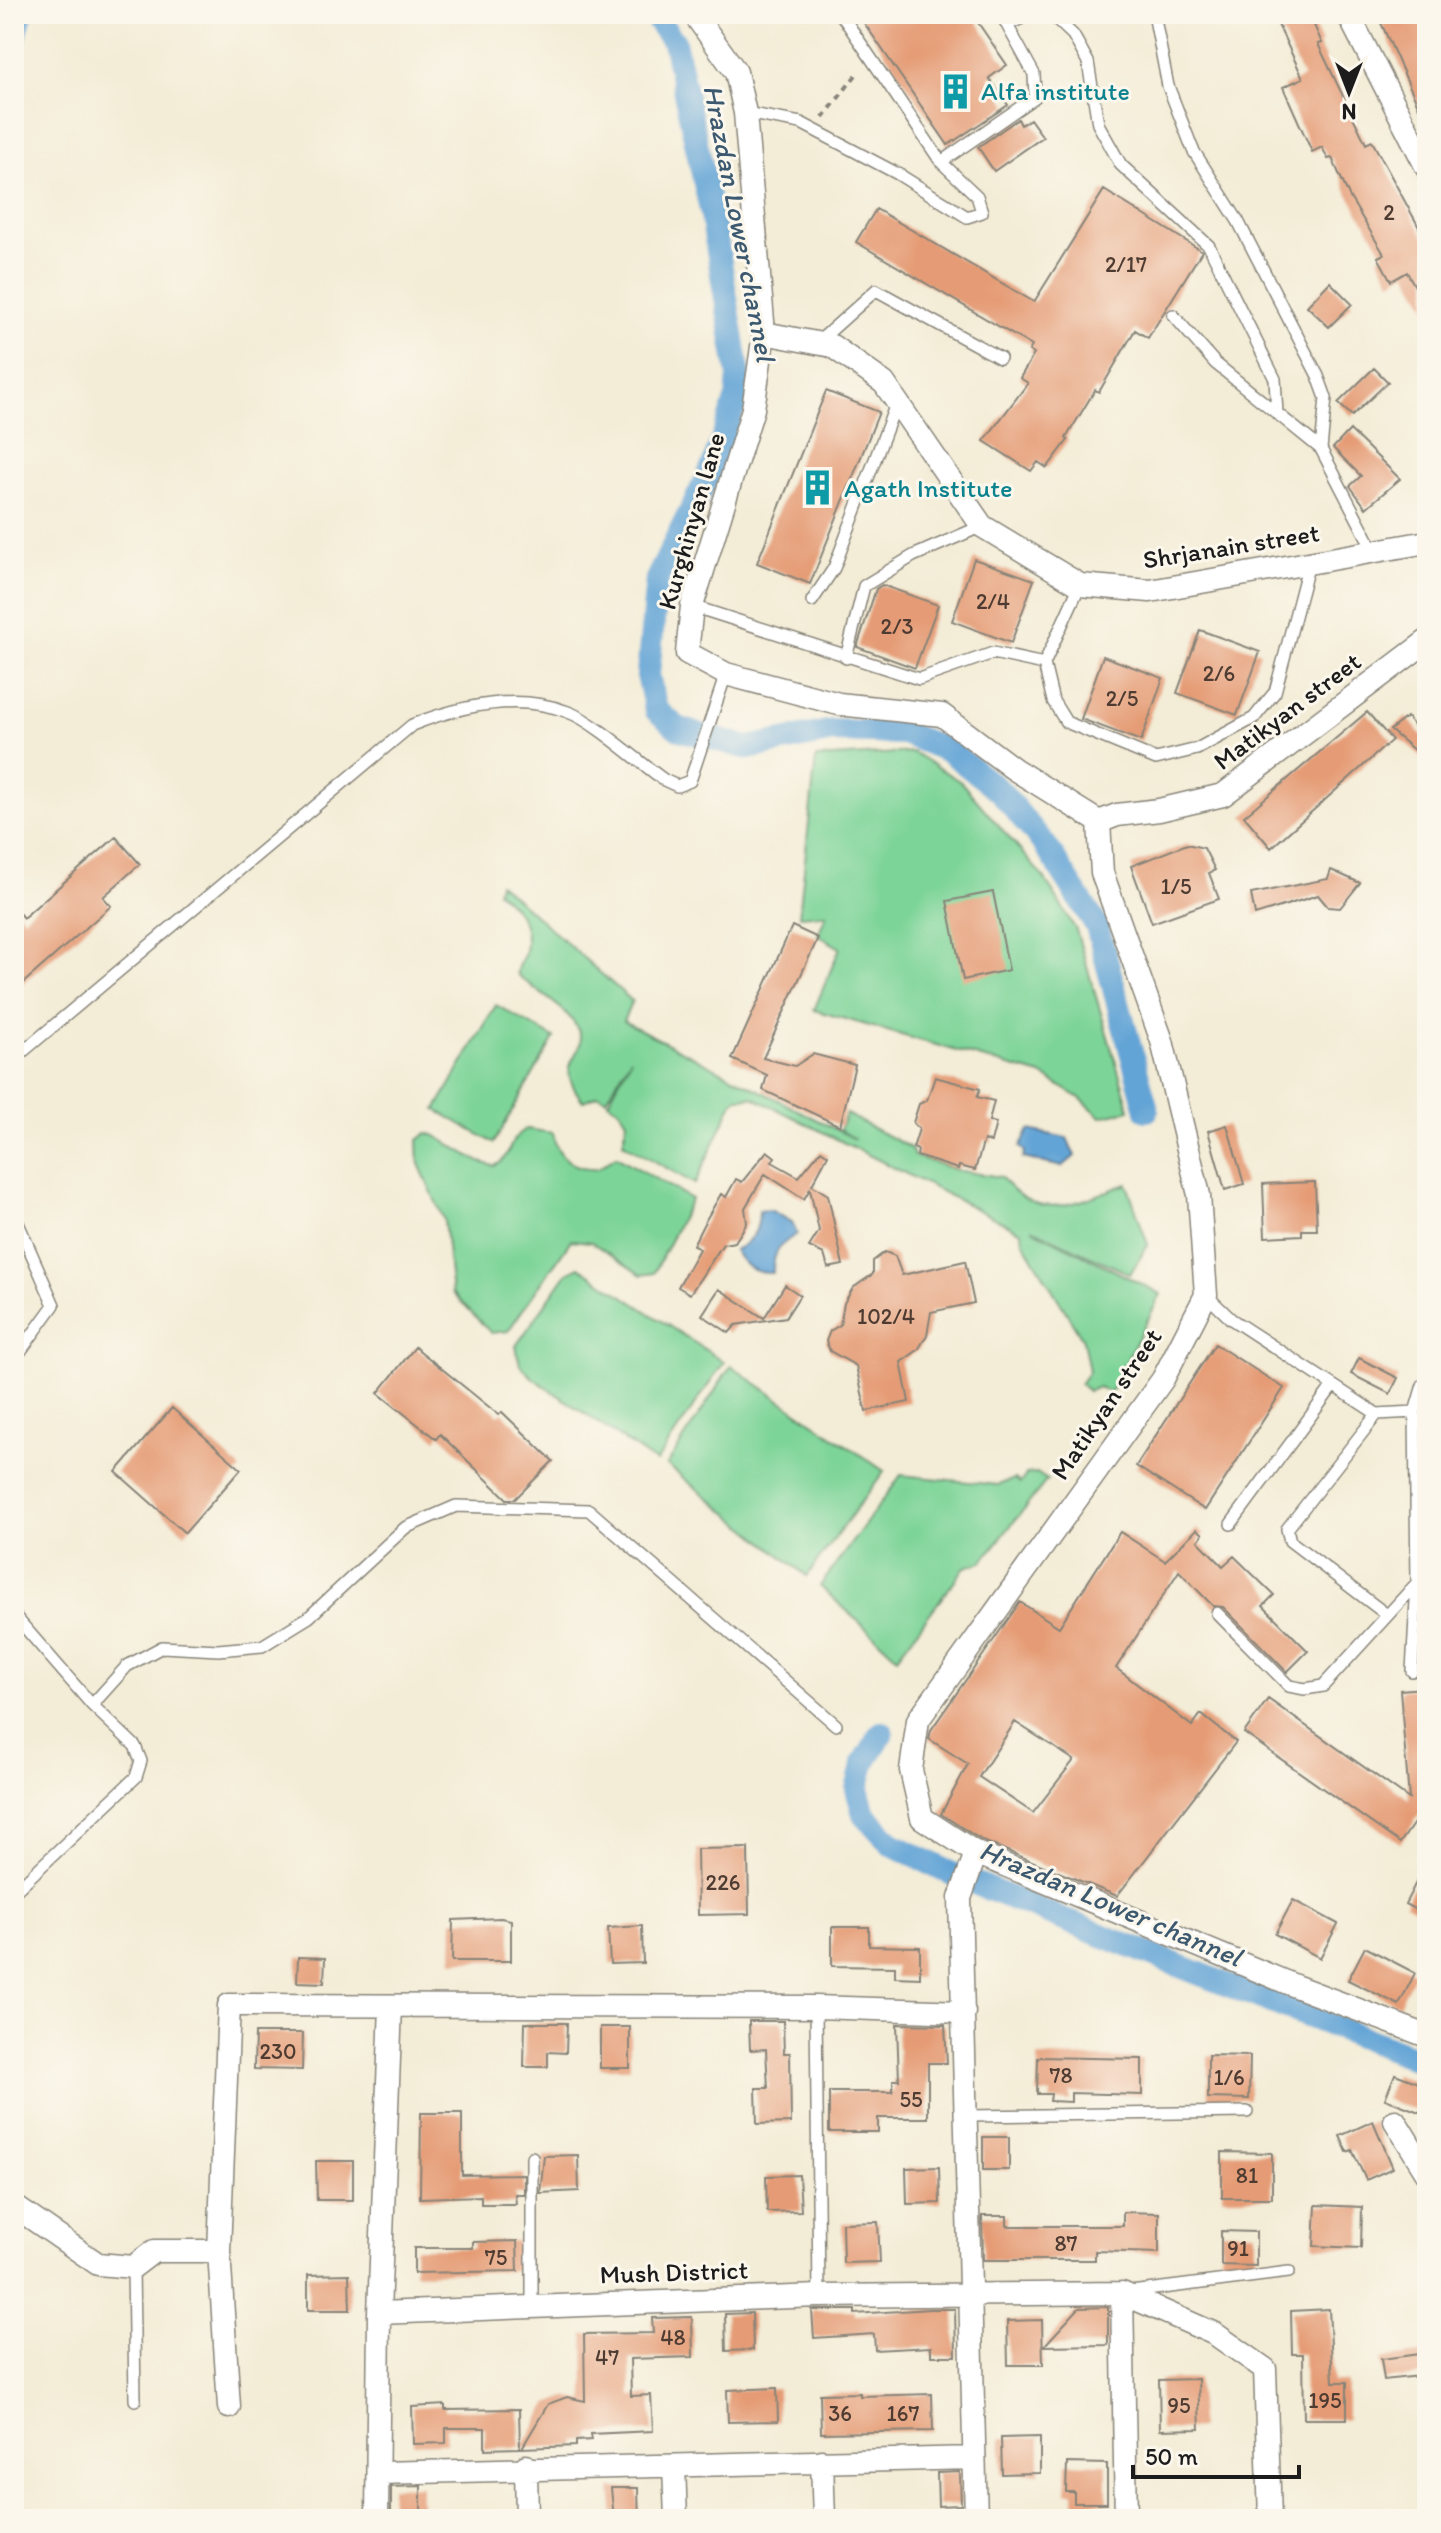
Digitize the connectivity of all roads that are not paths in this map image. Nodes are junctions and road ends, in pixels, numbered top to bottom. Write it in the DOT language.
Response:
graph roads {
  1 [pos="694,14"];
  2 [pos="841,14"];
  3 [pos="1031,14"];
  4 [pos="1051,14"];
  5 [pos="1154,14"];
  6 [pos="1348,14"];
  7 [pos="1004,19"];
  8 [pos="745,113"];
  9 [pos="941,162"];
  10 [pos="1427,168"];
  11 [pos="1173,315"];
  12 [pos="764,333"];
  13 [pos="817,343"];
  14 [pos="1000,358"];
  15 [pos="896,404"];
  16 [pos="1277,414"];
  17 [pos="1321,449"];
  18 [pos="982,526"];
  19 [pos="1427,542"];
  20 [pos="1374,551"];
  21 [pos="1309,563"];
  22 [pos="1080,585"];
  23 [pos="812,601"];
  24 [pos="692,606"];
  25 [pos="1427,641"];
  26 [pos="846,658"];
  27 [pos="1044,664"];
  28 [pos="726,674"];
  29 [pos="1099,822"];
  30 [pos="14,1059"];
  31 [pos="14,1214"];
  32 [pos="1206,1295"];
  33 [pos="14,1360"];
  34 [pos="1427,1383"];
  35 [pos="1332,1387"];
  36 [pos="1415,1412"];
  37 [pos="1377,1414"];
  38 [pos="1231,1524"];
  39 [pos="1417,1583"];
  40 [pos="1217,1613"];
  41 [pos="14,1615"];
  42 [pos="1387,1615"];
  43 [pos="1412,1671"];
  44 [pos="92,1705"];
  45 [pos="836,1725"];
  46 [pos="976,1853"];
  47 [pos="14,1892"];
  48 [pos="391,2006"];
  49 [pos="816,2007"];
  50 [pos="964,2012"];
  51 [pos="1427,2036"];
  52 [pos="1247,2112"];
  53 [pos="966,2116"];
  54 [pos="1395,2121"];
  55 [pos="532,2157"];
  56 [pos="1427,2173"];
  57 [pos="14,2206"];
  58 [pos="219,2251"];
  59 [pos="133,2267"];
  60 [pos="1289,2272"];
  61 [pos="971,2293"];
  62 [pos="1122,2293"];
  63 [pos="819,2296"];
  64 [pos="532,2305"];
  65 [pos="379,2313"];
  66 [pos="135,2400"];
  67 [pos="229,2407"];
  68 [pos="974,2458"];
  69 [pos="822,2461"];
  70 [pos="526,2466"];
  71 [pos="674,2466"];
  72 [pos="379,2473"];
  73 [pos="377,2519"];
  74 [pos="527,2519"];
  75 [pos="676,2519"];
  76 [pos="824,2519"];
  77 [pos="976,2519"];
  78 [pos="1126,2519"];
  79 [pos="1270,2519"];
  1 -- 8 [label="street, Kurghinyan lane"];
  2 -- 9 [label="lane"];
  3 -- 7 [label="lane"];
  4 -- 16 [label="lane"];
  5 -- 17 [label="lane"];
  6 -- 10 [label="street"];
  7 -- 9 [label="lane"];
  8 -- 9 [label="lane"];
  8 -- 12 [label="street, Kurghinyan lane"];
  11 -- 16 [label="lane"];
  12 -- 13 [label="street, Shrjanain street"];
  12 -- 24 [label="street, Kurghinyan lane"];
  13 -- 14 [label="lane"];
  13 -- 15 [label="street, Shrjanain street"];
  15 -- 18 [label="street, Shrjanain street"];
  15 -- 23 [label="lane"];
  16 -- 17 [label="lane"];
  17 -- 20 [label="lane"];
  18 -- 22 [label="street, Shrjanain street"];
  18 -- 26 [label="lane"];
  19 -- 20 [label="street, Shrjanain street"];
  20 -- 21 [label="street, Shrjanain street"];
  21 -- 22 [label="street, Shrjanain street"];
  21 -- 27 [label="lane"];
  22 -- 27 [label="lane"];
  24 -- 26 [label="lane"];
  24 -- 28 [label="street, Kurghinyan lane"];
  25 -- 29 [label="street, Matikyan street"];
  26 -- 27 [label="lane"];
  28 -- 29 [label="street, Kurghinyan lane"];
  28 -- 30 [label="lane"];
  29 -- 32 [label="street"];
  31 -- 33 [label="lane"];
  32 -- 35 [label="lane"];
  32 -- 46 [label="street, Matikyan street"];
  34 -- 36 [label="lane"];
  35 -- 37 [label="lane"];
  35 -- 38 [label="lane"];
  36 -- 37 [label="lane"];
  36 -- 39 [label="lane"];
  37 -- 42 [label="lane"];
  39 -- 42 [label="lane"];
  39 -- 43 [label="lane"];
  40 -- 42 [label="lane"];
  41 -- 44 [label="lane"];
  44 -- 45 [label="lane"];
  44 -- 47 [label="lane"];
  46 -- 50 [label="street"];
  46 -- 51 [label="street, Matikyan street"];
  48 -- 49 [label="street"];
  48 -- 58 [label="street"];
  48 -- 65 [label="street"];
  49 -- 50 [label="street"];
  49 -- 63 [label="lane"];
  50 -- 53 [label="street"];
  52 -- 53 [label="lane"];
  53 -- 61 [label="street"];
  54 -- 56 [label="street"];
  55 -- 64 [label="lane"];
  57 -- 59 [label="street"];
  58 -- 59 [label="street"];
  58 -- 67 [label="street"];
  59 -- 66 [label="lane"];
  60 -- 62 [label="lane"];
  61 -- 62 [label="street, Mush District"];
  61 -- 63 [label="street, Mush District"];
  61 -- 68 [label="street"];
  62 -- 78 [label="street"];
  62 -- 79 [label="street, Mush District"];
  63 -- 64 [label="street, Mush District"];
  64 -- 65 [label="street, Mush District"];
  65 -- 72 [label="street"];
  68 -- 69 [label="street"];
  68 -- 77 [label="street"];
  69 -- 71 [label="street"];
  69 -- 76 [label="street"];
  70 -- 71 [label="street"];
  70 -- 72 [label="street"];
  70 -- 74 [label="street"];
  71 -- 75 [label="street"];
  72 -- 73 [label="street"];
}
